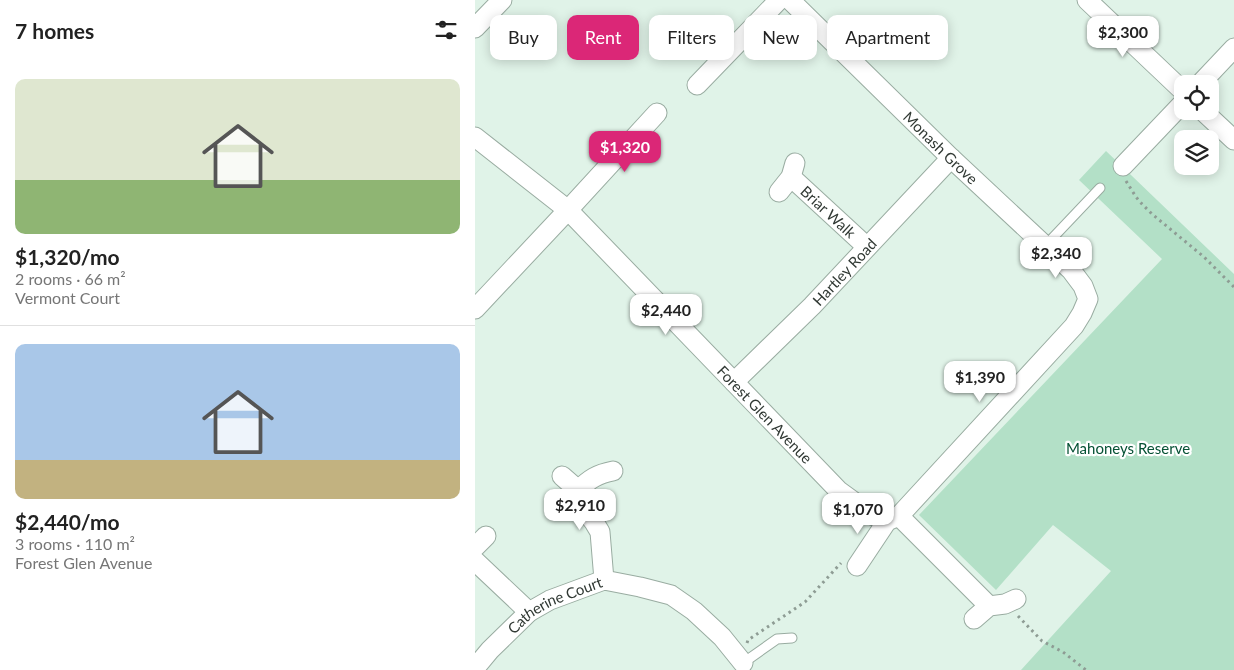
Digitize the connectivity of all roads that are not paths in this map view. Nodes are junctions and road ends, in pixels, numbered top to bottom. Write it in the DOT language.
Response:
graph roads {
  1 [pos="502,0"];
  2 [pos="779,0"];
  3 [pos="790,0"];
  4 [pos="1087,0"];
  5 [pos="475,28"];
  6 [pos="1234,48"];
  7 [pos="1208,75"];
  8 [pos="1174,83"];
  9 [pos="697,86"];
  10 [pos="657,112"];
  11 [pos="1174,113"];
  12 [pos="1213,120"];
  13 [pos="475,137"];
  14 [pos="1234,140"];
  15 [pos="951,158"];
  16 [pos="1123,171"];
  17 [pos="1100,188"];
  18 [pos="779,192"];
  19 [pos="568,210"];
  20 [pos="1045,246"];
  21 [pos="867,247"];
  22 [pos="475,309"];
  23 [pos="734,382"];
  24 [pos="613,471"];
  25 [pos="562,476"];
  26 [pos="577,490"];
  27 [pos="893,519"];
  28 [pos="475,561"];
  29 [pos="852,562"];
  30 [pos="604,580"];
  31 [pos="529,612"];
  32 [pos="974,619"];
  33 [pos="792,638"];
  34 [pos="743,664"];
  35 [pos="475,668"];
  1 -- 5 [label="street"];
  2 -- 9 [label="street"];
  3 -- 15 [label="street, Monash Grove"];
  4 -- 8 [label="street"];
  6 -- 7 [label="street"];
  10 -- 19 [label="street"];
  11 -- 16 [label="street"];
  12 -- 14 [label="street"];
  13 -- 19 [label="street, Forest Glen Avenue"];
  15 -- 20 [label="street, Monash Grove"];
  15 -- 21 [label="street, Hartley Road"];
  17 -- 20 [label="lane"];
  18 -- 21 [label="street, Briar Walk"];
  19 -- 22 [label="street"];
  19 -- 23 [label="street, Forest Glen Avenue"];
  20 -- 27 [label="street, Monash Grove"];
  21 -- 23 [label="street, Hartley Road"];
  23 -- 27 [label="street, Forest Glen Avenue"];
  24 -- 26 [label="street"];
  25 -- 26 [label="street"];
  26 -- 30 [label="street"];
  27 -- 29 [label="street"];
  27 -- 32 [label="street, Forest Glen Avenue"];
  28 -- 31 [label="street"];
  30 -- 31 [label="street, Catherine Court"];
  30 -- 34 [label="street, Catherine Court"];
  31 -- 35 [label="street, Catherine Court"];
  33 -- 34 [label="lane"];
}
